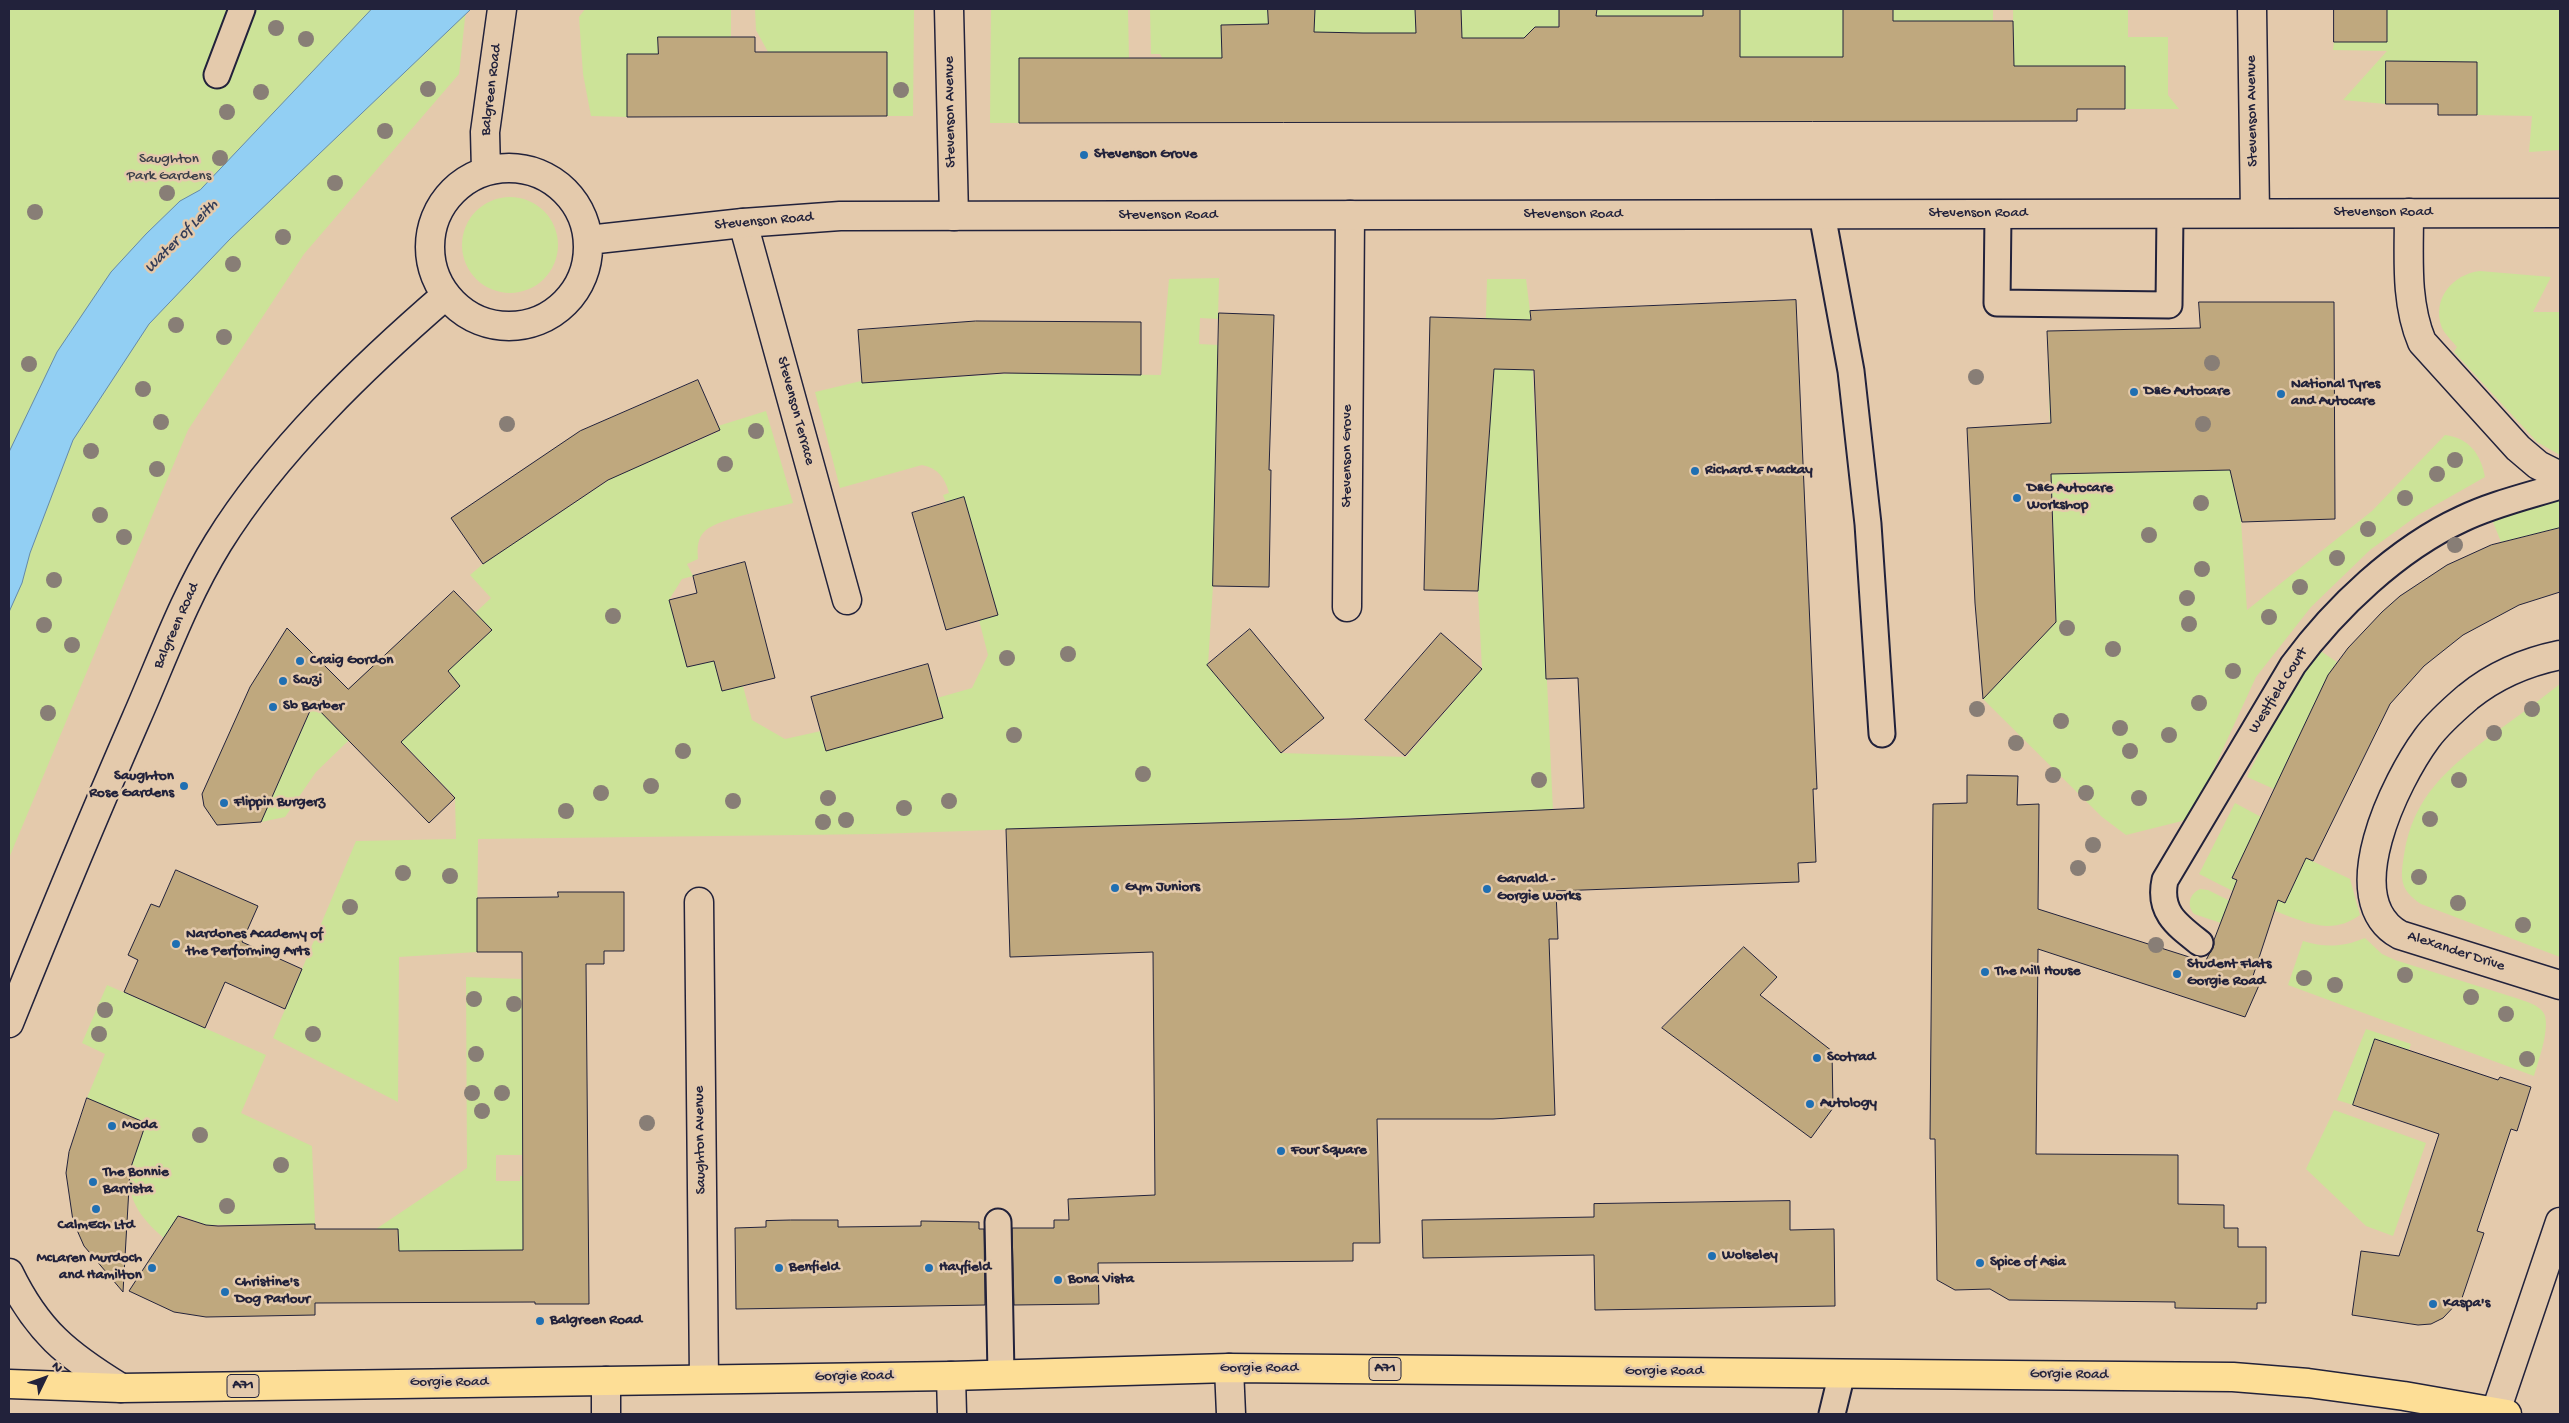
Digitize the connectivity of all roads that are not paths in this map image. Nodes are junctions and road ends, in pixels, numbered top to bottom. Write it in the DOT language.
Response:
graph roads {
  1 [pos="242,9"];
  2 [pos="502,9"];
  3 [pos="949,9"];
  4 [pos="2252,9"];
  5 [pos="218,75"];
  6 [pos="486,171"];
  7 [pos="2255,213"];
  8 [pos="2409,213"];
  9 [pos="2560,213"];
  10 [pos="1822,214"];
  11 [pos="1998,214"];
  12 [pos="2170,214"];
  13 [pos="1350,215"];
  14 [pos="954,216"];
  15 [pos="743,223"];
  16 [pos="588,240"];
  17 [pos="446,295"];
  18 [pos="2560,476"];
  19 [pos="2560,486"];
  20 [pos="847,600"];
  21 [pos="1347,607"];
  22 [pos="2560,655"];
  23 [pos="1882,734"];
  24 [pos="699,902"];
  25 [pos="2200,943"];
  26 [pos="2560,985"];
  27 [pos="9,1023"];
  28 [pos="998,1222"];
  29 [pos="2560,1222"];
  30 [pos="9,1273"];
  31 [pos="1229,1368"];
  32 [pos="1842,1373"];
  33 [pos="1001,1374"];
  34 [pos="951,1376"];
  35 [pos="704,1378"];
  36 [pos="606,1381"];
  37 [pos="9,1384"];
  38 [pos="120,1388"];
  39 [pos="2500,1413"];
  40 [pos="606,1414"];
  41 [pos="952,1414"];
  42 [pos="1231,1414"];
  43 [pos="1832,1414"];
  1 -- 5 [label="lane"];
  2 -- 6 [label="street, Balgreen Road"];
  3 -- 14 [label="street, Stevenson Avenue"];
  4 -- 7 [label="street, Stevenson Avenue"];
  6 -- 16 [label="street"];
  6 -- 17 [label="street"];
  7 -- 8 [label="street, Stevenson Road"];
  7 -- 12 [label="street, Stevenson Road"];
  8 -- 9 [label="street, Stevenson Road"];
  8 -- 18 [label="street"];
  10 -- 11 [label="street, Stevenson Road"];
  10 -- 13 [label="street, Stevenson Road"];
  10 -- 23 [label="lane"];
  11 -- 12 [label="street, Stevenson Road"];
  11 -- 12 [label="lane"];
  13 -- 14 [label="street, Stevenson Road"];
  13 -- 21 [label="street, Stevenson Grove"];
  14 -- 15 [label="street, Stevenson Road"];
  15 -- 16 [label="street, Stevenson Road"];
  15 -- 20 [label="street, Stevenson Terrace"];
  16 -- 17 [label="street"];
  17 -- 27 [label="street, Balgreen Road"];
  19 -- 25 [label="lane, Westfield Court"];
  22 -- 26 [label="street, Alexander Drive"];
  24 -- 35 [label="street, Saughton Avenue"];
  28 -- 33 [label="lane"];
  29 -- 39 [label="street"];
  30 -- 38 [label="street"];
  31 -- 32 [label="main road, Gorgie Road / A71"];
  31 -- 33 [label="main road, Gorgie Road / A71"];
  31 -- 42 [label="street"];
  32 -- 39 [label="main road, Gorgie Road / A71"];
  32 -- 43 [label="lane"];
  33 -- 34 [label="main road, Gorgie Road / A71"];
  34 -- 35 [label="main road, Gorgie Road / A71"];
  34 -- 41 [label="street"];
  35 -- 36 [label="main road, Gorgie Road / A71"];
  36 -- 38 [label="main road, Gorgie Road / A71"];
  36 -- 40 [label="street"];
  37 -- 38 [label="main road, Gorgie Road / A71"];
}
